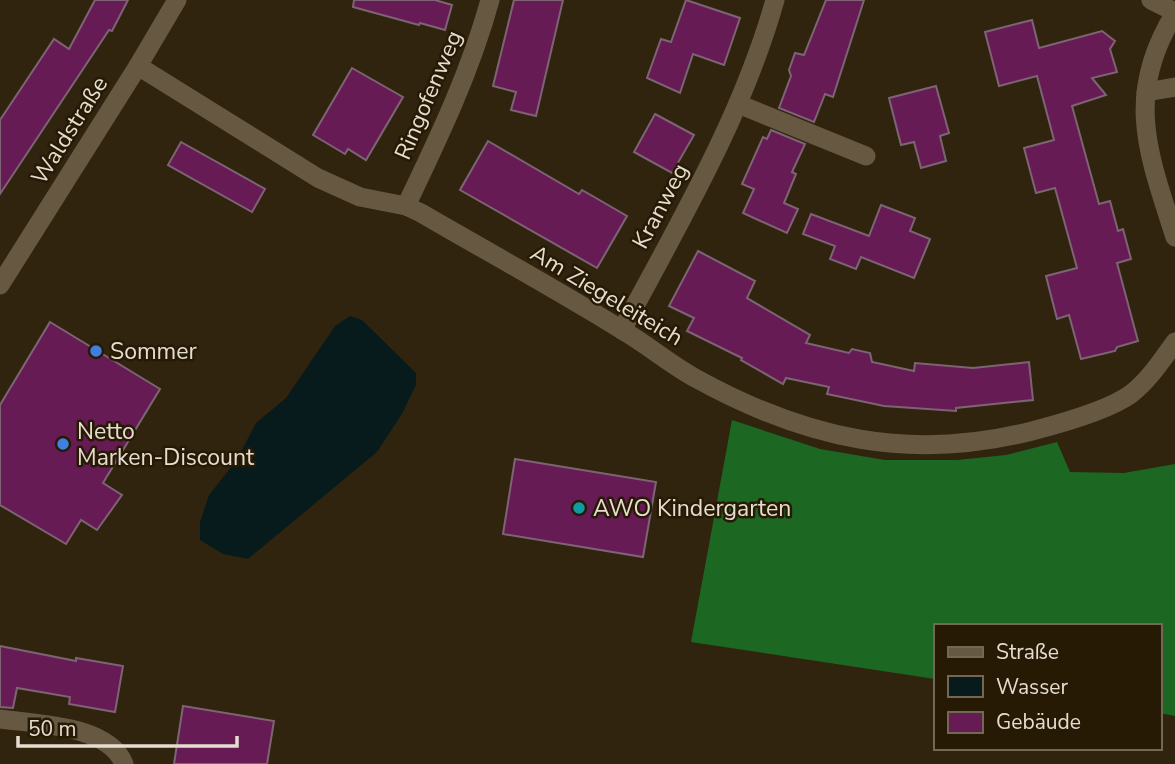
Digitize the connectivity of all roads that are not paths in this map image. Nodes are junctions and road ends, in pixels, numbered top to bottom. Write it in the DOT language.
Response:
graph roads {
  1 [pos="177,0"];
  2 [pos="489,0"];
  3 [pos="775,0"];
  4 [pos="1151,0"];
  5 [pos="1175,13"];
  6 [pos="138,66"];
  7 [pos="1175,87"];
  8 [pos="1146,92"];
  9 [pos="738,104"];
  10 [pos="866,156"];
  11 [pos="406,206"];
  12 [pos="1175,237"];
  13 [pos="0,285"];
  14 [pos="622,330"];
  15 [pos="1175,342"];
  16 [pos="0,719"];
  17 [pos="124,764"];
  1 -- 6 [label="street, Waldstraße"];
  2 -- 11 [label="street, Ringofenweg"];
  3 -- 9 [label="street, Kranweg"];
  4 -- 5 [label="street"];
  5 -- 8 [label="street"];
  6 -- 11 [label="street, Am Ziegeleiteich"];
  6 -- 13 [label="street, Waldstraße"];
  7 -- 8 [label="street"];
  8 -- 12 [label="street"];
  9 -- 10 [label="street"];
  9 -- 14 [label="street, Kranweg"];
  11 -- 14 [label="street, Am Ziegeleiteich"];
  14 -- 15 [label="street, Am Ziegeleiteich"];
  16 -- 17 [label="street"];
}
